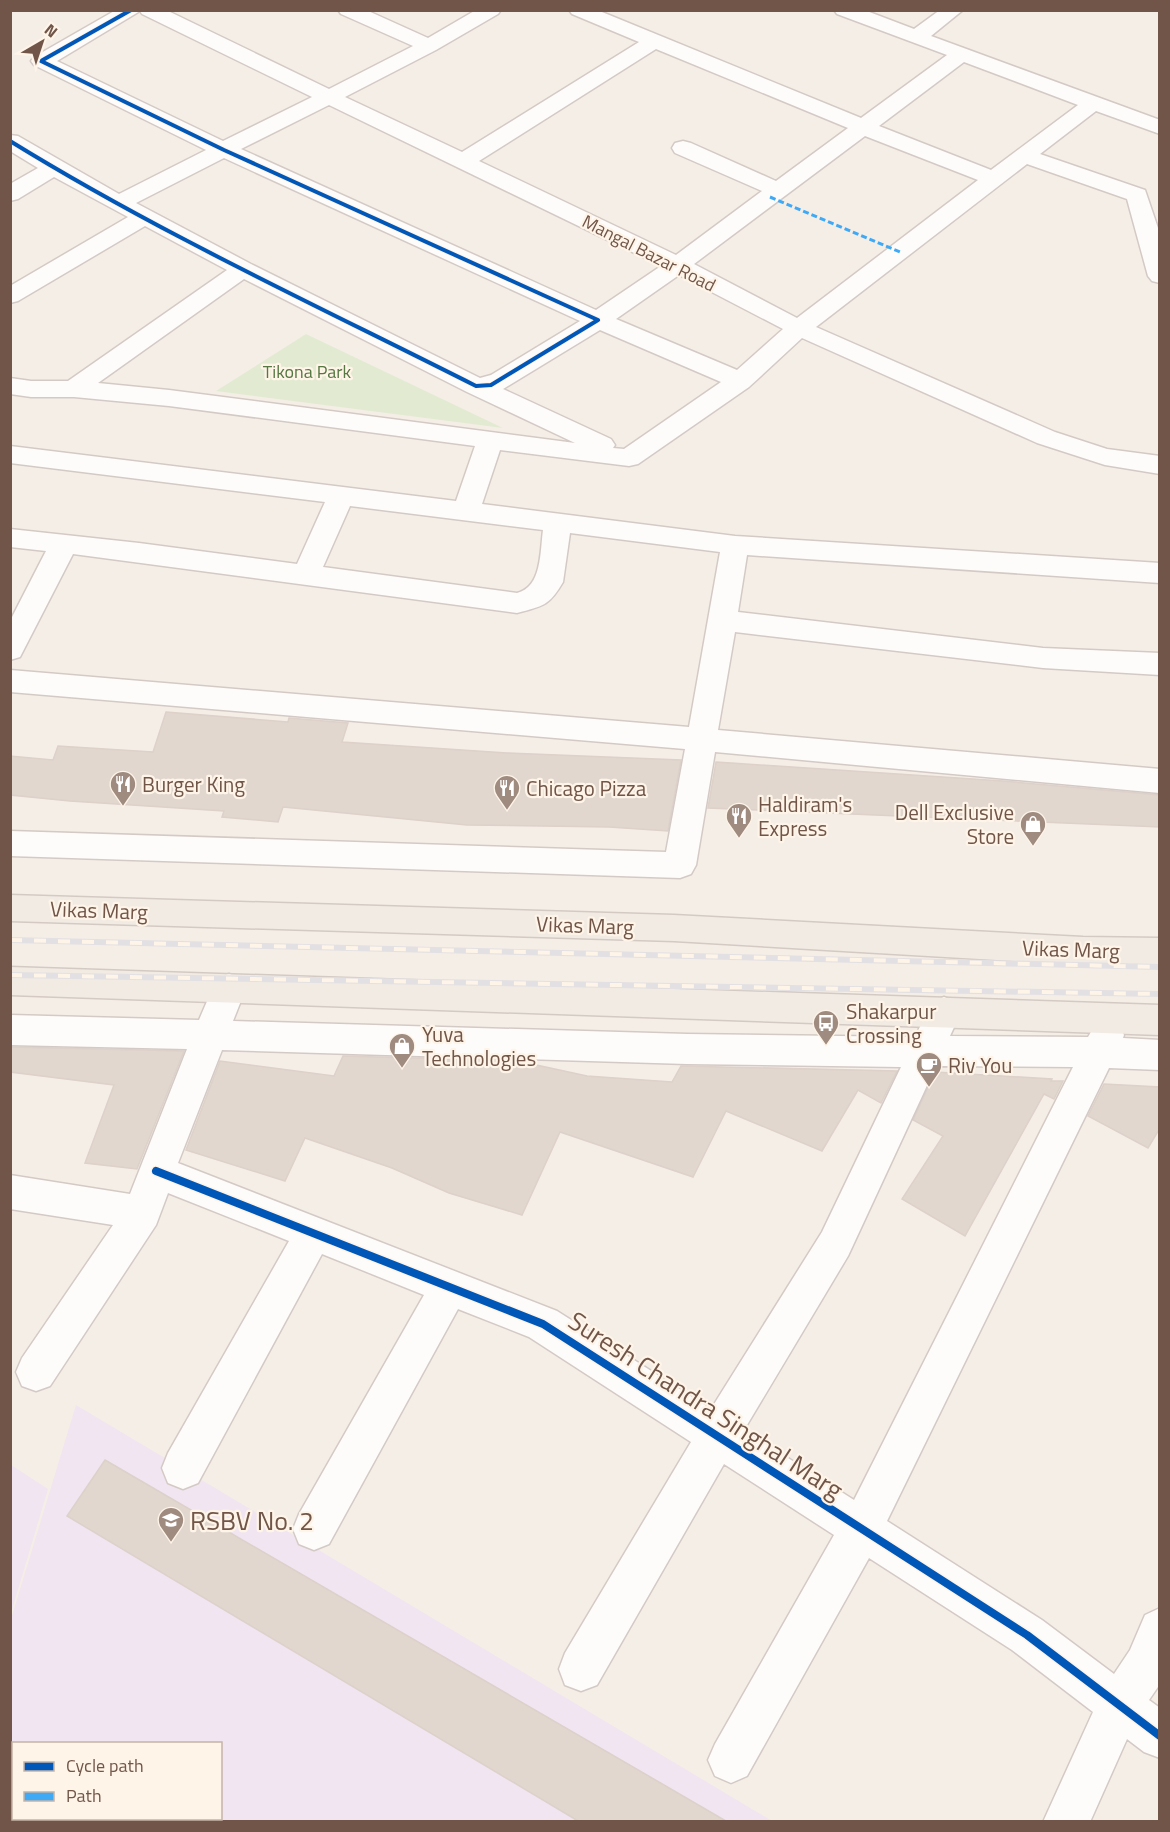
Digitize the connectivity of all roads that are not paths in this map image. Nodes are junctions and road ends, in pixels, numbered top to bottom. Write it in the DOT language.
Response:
graph roads {
  1 [pos="131,10"];
  2 [pos="149,10"];
  3 [pos="348,10"];
  4 [pos="491,10"];
  5 [pos="579,10"];
  6 [pos="844,10"];
  7 [pos="953,10"];
  8 [pos="916,37"];
  9 [pos="654,41"];
  10 [pos="429,46"];
  11 [pos="962,54"];
  12 [pos="326,98"];
  13 [pos="1093,103"];
  14 [pos="1157,124"];
  15 [pos="862,127"];
  16 [pos="10,141"];
  17 [pos="683,147"];
  18 [pos="224,150"];
  19 [pos="1023,156"];
  20 [pos="462,162"];
  21 [pos="54,168"];
  22 [pos="994,179"];
  23 [pos="778,190"];
  24 [pos="10,194"];
  25 [pos="120,202"];
  26 [pos="146,216"];
  27 [pos="678,265"];
  28 [pos="243,269"];
  29 [pos="1160,276"];
  30 [pos="10,296"];
  31 [pos="598,320"];
  32 [pos="799,328"];
  33 [pos="740,381"];
  34 [pos="10,386"];
  35 [pos="476,386"];
  36 [pos="74,389"];
  37 [pos="490,441"];
  38 [pos="10,454"];
  39 [pos="629,458"];
  40 [pos="1160,465"];
  41 [pos="341,496"];
  42 [pos="466,511"];
  43 [pos="558,523"];
  44 [pos="10,538"];
  45 [pos="64,544"];
  46 [pos="735,545"];
  47 [pos="1160,573"];
  48 [pos="306,575"];
  49 [pos="721,620"];
  50 [pos="10,650"];
  51 [pos="1160,664"];
  52 [pos="10,681"];
  53 [pos="701,741"];
  54 [pos="1160,781"];
  55 [pos="10,843"];
  56 [pos="10,908"];
  57 [pos="1160,952"];
  58 [pos="10,981"];
  59 [pos="228,988"];
  60 [pos="944,1012"];
  61 [pos="1115,1018"];
  62 [pos="1160,1020"];
  63 [pos="10,1030"];
  64 [pos="210,1034"];
  65 [pos="1099,1051"];
  66 [pos="924,1053"];
  67 [pos="1160,1054"];
  68 [pos="156,1171"];
  69 [pos="10,1192"];
  70 [pos="143,1213"];
  71 [pos="314,1233"];
  72 [pos="449,1287"];
  73 [pos="36,1372"];
  74 [pos="718,1436"];
  75 [pos="183,1468"];
  76 [pos="862,1528"];
  77 [pos="314,1530"];
  78 [pos="1160,1630"];
  79 [pos="581,1669"];
  80 [pos="1119,1706"];
  81 [pos="1160,1736"];
  82 [pos="731,1760"];
  83 [pos="1066,1821"];
  1 -- 18 [label="street"];
  2 -- 12 [label="street, Mangal Bazar Road"];
  3 -- 10 [label="street"];
  4 -- 10 [label="street"];
  5 -- 9 [label="street"];
  6 -- 8 [label="street"];
  7 -- 8 [label="street"];
  8 -- 11 [label="street"];
  9 -- 15 [label="street"];
  9 -- 20 [label="street"];
  10 -- 12 [label="street"];
  11 -- 13 [label="street"];
  11 -- 15 [label="street"];
  12 -- 18 [label="street"];
  12 -- 20 [label="street, Mangal Bazar Road"];
  13 -- 14 [label="street"];
  13 -- 19 [label="street"];
  15 -- 22 [label="street"];
  15 -- 23 [label="street"];
  16 -- 21 [label="street"];
  17 -- 23 [label="street"];
  18 -- 25 [label="street"];
  18 -- 31 [label="street"];
  19 -- 22 [label="street"];
  19 -- 29 [label="street"];
  20 -- 27 [label="street, Mangal Bazar Road"];
  21 -- 24 [label="street"];
  21 -- 25 [label="street"];
  22 -- 32 [label="street"];
  23 -- 27 [label="street"];
  25 -- 26 [label="street"];
  26 -- 28 [label="street"];
  26 -- 30 [label="street"];
  27 -- 31 [label="street"];
  27 -- 32 [label="street, Mangal Bazar Road"];
  28 -- 35 [label="street"];
  28 -- 36 [label="street"];
  31 -- 33 [label="street"];
  31 -- 35 [label="street"];
  32 -- 33 [label="street"];
  32 -- 40 [label="street, Mangal Bazar Road"];
  33 -- 39 [label="street"];
  34 -- 36 [label="street"];
  35 -- 39 [label="street"];
  36 -- 37 [label="street"];
  37 -- 39 [label="street"];
  37 -- 42 [label="street"];
  38 -- 41 [label="street"];
  41 -- 42 [label="street"];
  41 -- 48 [label="street"];
  42 -- 43 [label="street"];
  43 -- 46 [label="street"];
  43 -- 48 [label="street"];
  44 -- 45 [label="street"];
  45 -- 48 [label="street"];
  45 -- 50 [label="street"];
  46 -- 47 [label="street"];
  46 -- 49 [label="street"];
  49 -- 51 [label="street"];
  49 -- 53 [label="street"];
  52 -- 53 [label="street"];
  53 -- 54 [label="street"];
  53 -- 55 [label="street"];
  56 -- 57 [label="main road, Vikas Marg"];
  58 -- 59 [label="main road"];
  59 -- 60 [label="main road"];
  59 -- 64 [label="street"];
  60 -- 61 [label="main road"];
  60 -- 66 [label="street"];
  61 -- 62 [label="main road"];
  61 -- 65 [label="street"];
  63 -- 64 [label="street"];
  64 -- 66 [label="street"];
  64 -- 68 [label="street"];
  65 -- 66 [label="street"];
  65 -- 67 [label="street"];
  65 -- 76 [label="street"];
  66 -- 74 [label="street"];
  68 -- 70 [label="street"];
  68 -- 71 [label="street, Suresh Chandra Singhal Marg"];
  69 -- 70 [label="street"];
  70 -- 73 [label="street"];
  71 -- 72 [label="street, Suresh Chandra Singhal Marg"];
  71 -- 75 [label="street"];
  72 -- 74 [label="street, Suresh Chandra Singhal Marg"];
  72 -- 77 [label="street"];
  74 -- 76 [label="street, Suresh Chandra Singhal Marg"];
  74 -- 79 [label="street"];
  76 -- 80 [label="street, Suresh Chandra Singhal Marg"];
  76 -- 82 [label="street"];
  78 -- 80 [label="street"];
  80 -- 81 [label="street, Suresh Chandra Singhal Marg"];
  80 -- 83 [label="street"];
}
